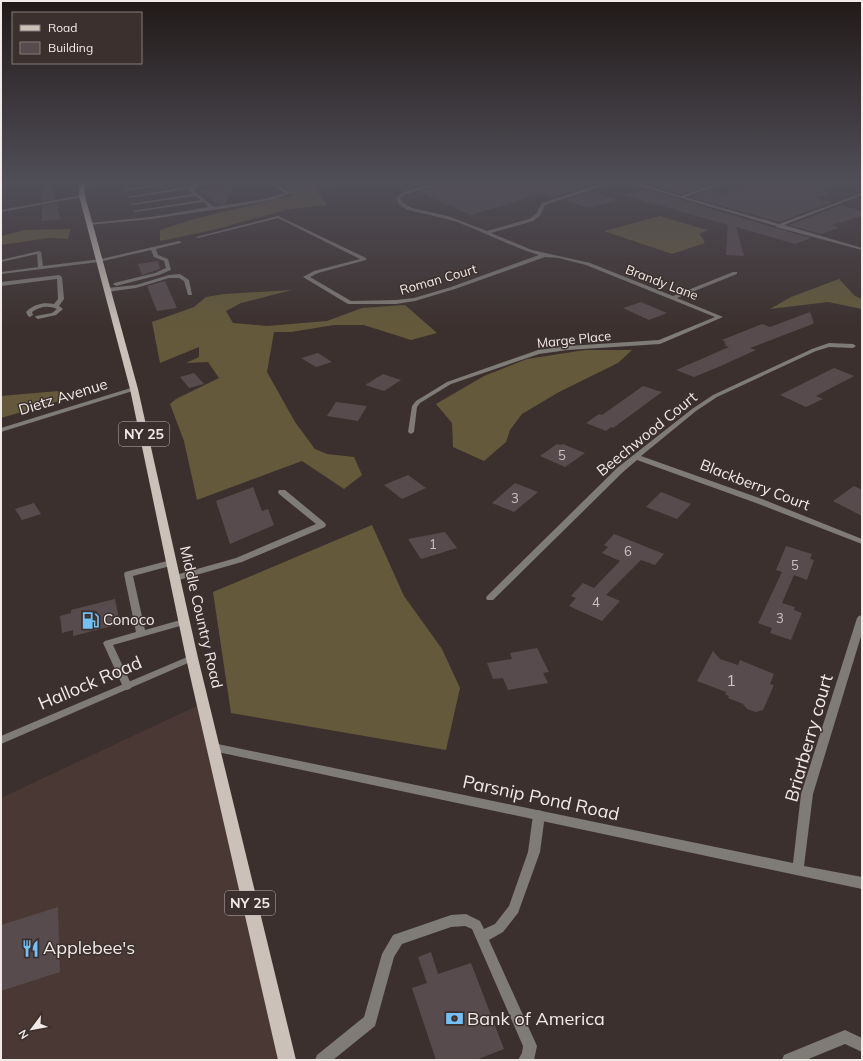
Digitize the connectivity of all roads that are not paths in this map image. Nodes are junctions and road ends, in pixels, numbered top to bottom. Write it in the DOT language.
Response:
graph roads {
  1 [pos="91,232"];
  2 [pos="220,232"];
  3 [pos="308,232"];
  4 [pos="482,232"];
  5 [pos="491,232"];
  6 [pos="798,232"];
  7 [pos="486,233"];
  8 [pos="198,237"];
  9 [pos="179,242"];
  10 [pos="153,248"];
  11 [pos="862,249"];
  12 [pos="545,256"];
  13 [pos="99,260"];
  14 [pos="1,261"];
  15 [pos="59,265"];
  16 [pos="41,268"];
  17 [pos="1,273"];
  18 [pos="735,273"];
  19 [pos="59,277"];
  20 [pos="1,284"];
  21 [pos="106,288"];
  22 [pos="190,294"];
  23 [pos="673,298"];
  24 [pos="56,306"];
  25 [pos="30,315"];
  26 [pos="38,317"];
  27 [pos="720,317"];
  28 [pos="852,346"];
  29 [pos="134,388"];
  30 [pos="1,430"];
  31 [pos="411,432"];
  32 [pos="636,457"];
  33 [pos="282,492"];
  34 [pos="862,542"];
  35 [pos="171,563"];
  36 [pos="175,578"];
  37 [pos="490,598"];
  38 [pos="862,618"];
  39 [pos="184,622"];
  40 [pos="141,634"];
  41 [pos="192,658"];
  42 [pos="127,686"];
  43 [pos="1,740"];
  44 [pos="213,747"];
  45 [pos="539,815"];
  46 [pos="798,870"];
  47 [pos="862,883"];
  48 [pos="482,937"];
  49 [pos="862,1045"];
  50 [pos="287,1060"];
  51 [pos="322,1060"];
  52 [pos="525,1060"];
  53 [pos="789,1060"];
  1 -- 13 [label="main road, Middle Country Road / NY 25"];
  2 -- 8 [label="street, Roman Court"];
  3 -- 12 [label="street, Roman Court"];
  4 -- 7 [label="street, Brandy Lane"];
  5 -- 7 [label="street"];
  6 -- 11 [label="street"];
  7 -- 12 [label="street, Brandy Lane"];
  9 -- 10 [label="street"];
  10 -- 13 [label="street"];
  10 -- 21 [label="street"];
  12 -- 23 [label="street, Brandy Lane"];
  13 -- 15 [label="street"];
  13 -- 21 [label="main road, Middle Country Road / NY 25"];
  14 -- 16 [label="street"];
  15 -- 16 [label="street"];
  15 -- 19 [label="street"];
  16 -- 17 [label="street"];
  18 -- 23 [label="street"];
  19 -- 20 [label="street"];
  19 -- 24 [label="street"];
  21 -- 22 [label="street"];
  21 -- 29 [label="main road, Middle Country Road / NY 25"];
  23 -- 27 [label="street, Brandy Lane"];
  24 -- 25 [label="street"];
  24 -- 26 [label="street"];
  27 -- 31 [label="street, Marge Place"];
  28 -- 32 [label="street, Beechwood Court"];
  29 -- 30 [label="street, Dietz Avenue"];
  29 -- 35 [label="main road, Middle Country Road / NY 25"];
  32 -- 34 [label="street, Blackberry Court"];
  32 -- 37 [label="street, Beechwood Court"];
  33 -- 36 [label="street"];
  35 -- 36 [label="main road, Middle Country Road / NY 25"];
  35 -- 40 [label="street"];
  36 -- 39 [label="main road, Middle Country Road / NY 25"];
  38 -- 46 [label="street, Briarberry court"];
  39 -- 40 [label="street"];
  39 -- 41 [label="main road, Middle Country Road / NY 25"];
  40 -- 42 [label="street"];
  41 -- 42 [label="street, Hallock Road"];
  41 -- 44 [label="main road, Middle Country Road / NY 25"];
  42 -- 43 [label="street, Hallock Road"];
  44 -- 45 [label="street, Parsnip Pond Road"];
  44 -- 50 [label="main road, Middle Country Road / NY 25"];
  45 -- 46 [label="street, Parsnip Pond Road"];
  45 -- 48 [label="street"];
  46 -- 47 [label="street, Parsnip Pond Road"];
  48 -- 51 [label="street"];
  48 -- 52 [label="street"];
  49 -- 53 [label="street"];
}
